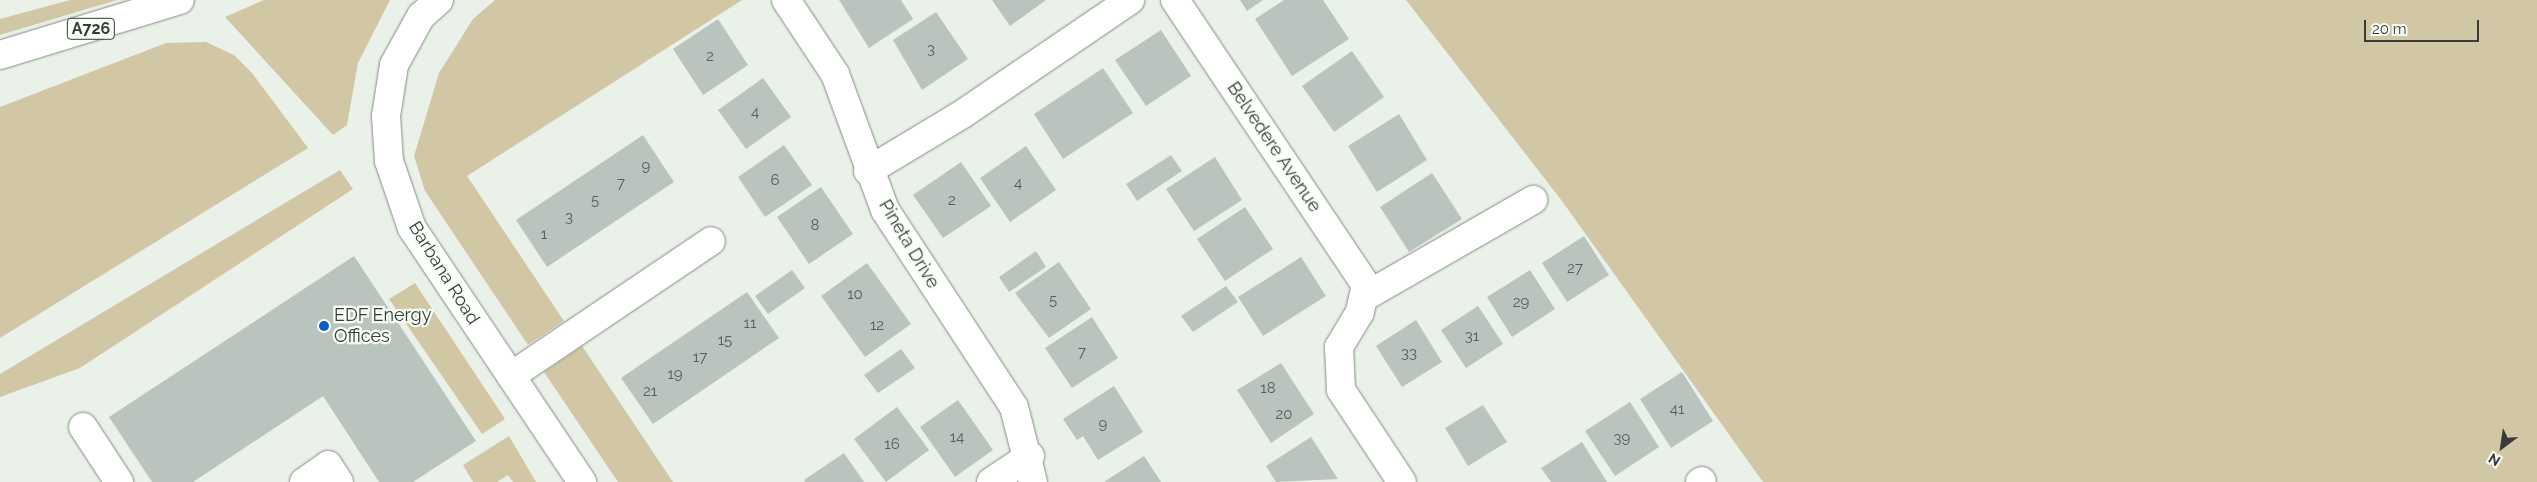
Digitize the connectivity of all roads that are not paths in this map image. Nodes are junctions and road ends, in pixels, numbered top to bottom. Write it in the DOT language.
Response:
graph roads {
  1 [pos="180,0"];
  2 [pos="439,0"];
  3 [pos="786,0"];
  4 [pos="1130,0"];
  5 [pos="1175,0"];
  6 [pos="0,55"];
  7 [pos="868,171"];
  8 [pos="1533,200"];
  9 [pos="711,241"];
  10 [pos="1366,296"];
  11 [pos="511,376"];
  12 [pos="82,427"];
  13 [pos="1031,469"];
  14 [pos="119,482"];
  15 [pos="304,482"];
  16 [pos="339,482"];
  17 [pos="582,482"];
  18 [pos="991,482"];
  19 [pos="1402,482"];
  1 -- 6 [label="main road, A726"];
  2 -- 11 [label="main road, Barbana Road"];
  3 -- 7 [label="main road, Pineta Drive"];
  4 -- 7 [label="main road"];
  5 -- 10 [label="main road, Belvedere Avenue"];
  7 -- 13 [label="main road, Pineta Drive"];
  8 -- 10 [label="main road"];
  9 -- 11 [label="main road"];
  10 -- 19 [label="main road"];
  11 -- 17 [label="main road, Barbana Road"];
  12 -- 14 [label="main road"];
  13 -- 18 [label="main road, Pineta Drive"];
  15 -- 16 [label="main road"];
}
